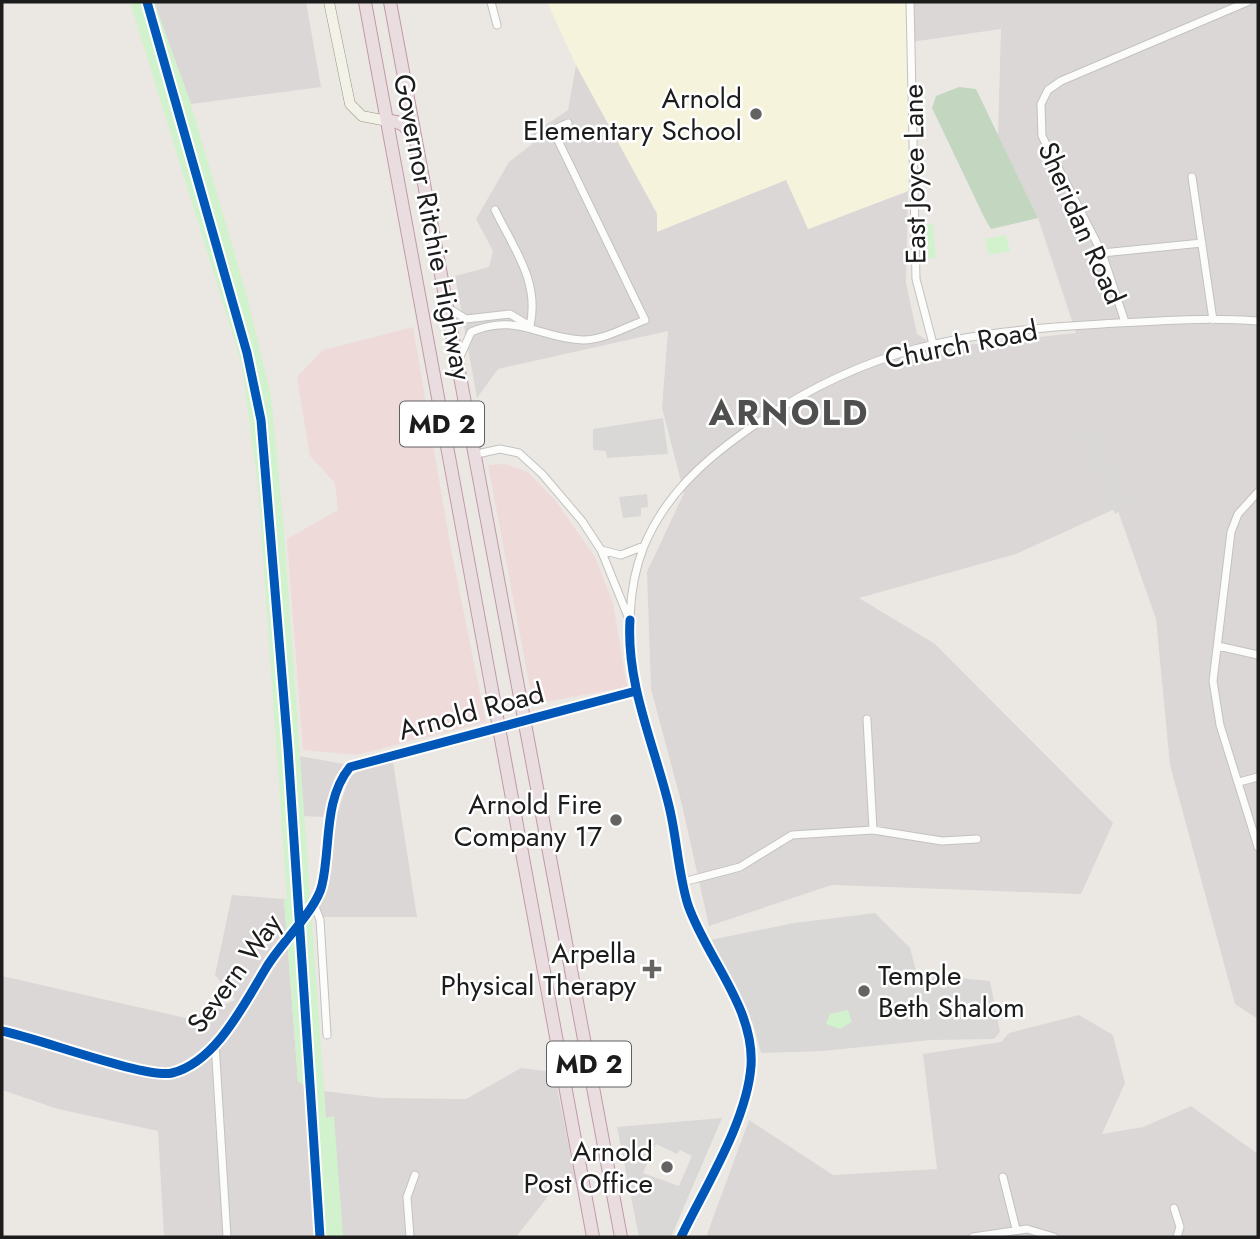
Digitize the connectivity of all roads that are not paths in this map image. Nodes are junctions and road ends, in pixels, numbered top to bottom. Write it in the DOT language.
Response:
graph roads {
  1 [pos="329,2"];
  2 [pos="365,2"];
  3 [pos="390,2"];
  4 [pos="491,2"];
  5 [pos="911,2"];
  6 [pos="1247,2"];
  7 [pos="497,25"];
  8 [pos="387,121"];
  9 [pos="568,123"];
  10 [pos="553,130"];
  11 [pos="539,136"];
  12 [pos="416,142"];
  13 [pos="1192,177"];
  14 [pos="495,210"];
  15 [pos="1202,243"];
  16 [pos="1102,253"];
  17 [pos="450,309"];
  18 [pos="1213,320"];
  19 [pos="1258,321"];
  20 [pos="1125,322"];
  21 [pos="530,326"];
  22 [pos="933,344"];
  23 [pos="459,359"];
  24 [pos="477,454"];
  25 [pos="1258,492"];
  26 [pos="644,546"];
  27 [pos="601,550"];
  28 [pos="630,620"];
  29 [pos="1218,646"];
  30 [pos="1258,655"];
  31 [pos="636,691"];
  32 [pos="867,719"];
  33 [pos="525,720"];
  34 [pos="498,727"];
  35 [pos="1258,777"];
  36 [pos="1239,782"];
  37 [pos="336,797"];
  38 [pos="873,830"];
  39 [pos="977,839"];
  40 [pos="1258,847"];
  41 [pos="683,882"];
  42 [pos="314,904"];
  43 [pos="2,1031"];
  44 [pos="327,1035"];
  45 [pos="215,1043"];
  46 [pos="415,1175"];
  47 [pos="1003,1177"];
  48 [pos="1174,1208"];
  49 [pos="1016,1229"];
  50 [pos="227,1237"];
  51 [pos="410,1237"];
  52 [pos="593,1237"];
  53 [pos="621,1237"];
  54 [pos="681,1237"];
  55 [pos="973,1237"];
  56 [pos="1054,1237"];
  57 [pos="1177,1237"];
  1 -- 8 [label="street"];
  2 -- 8 [label="highway, Governor Ritchie Highway / MD 2"];
  3 -- 12 [label="highway, Governor Ritchie Highway / MD 2"];
  4 -- 7 [label="street"];
  5 -- 22 [label="street, East Joyce Lane"];
  6 -- 16 [label="street, Sheridan Road"];
  8 -- 12 [label="highway"];
  8 -- 34 [label="highway, Governor Ritchie Highway / MD 2"];
  9 -- 10 [label="street"];
  10 -- 11 [label="street"];
  10 -- 21 [label="street"];
  12 -- 17 [label="highway, Governor Ritchie Highway / MD 2"];
  13 -- 15 [label="street"];
  14 -- 21 [label="street"];
  15 -- 16 [label="street"];
  15 -- 18 [label="street"];
  16 -- 20 [label="street, Sheridan Road"];
  17 -- 21 [label="street"];
  17 -- 23 [label="highway, Governor Ritchie Highway / MD 2"];
  18 -- 19 [label="street, Church Road"];
  18 -- 20 [label="street, Church Road"];
  20 -- 22 [label="street, Church Road"];
  21 -- 23 [label="street"];
  22 -- 26 [label="street, Church Road"];
  23 -- 24 [label="highway, Governor Ritchie Highway / MD 2"];
  24 -- 27 [label="street"];
  24 -- 33 [label="highway, Governor Ritchie Highway / MD 2"];
  25 -- 29 [label="street"];
  26 -- 27 [label="street"];
  26 -- 28 [label="street, Church Road"];
  27 -- 28 [label="street"];
  28 -- 31 [label="street"];
  29 -- 30 [label="street"];
  29 -- 36 [label="street"];
  31 -- 33 [label="street, Arnold Road"];
  31 -- 41 [label="street"];
  32 -- 38 [label="street"];
  33 -- 34 [label="street, Arnold Road"];
  33 -- 53 [label="highway, Governor Ritchie Highway / MD 2"];
  34 -- 37 [label="street, Arnold Road"];
  34 -- 52 [label="highway, Governor Ritchie Highway / MD 2"];
  35 -- 36 [label="street"];
  36 -- 40 [label="street"];
  37 -- 42 [label="street, Severn Way"];
  38 -- 39 [label="street"];
  38 -- 41 [label="street"];
  41 -- 54 [label="street"];
  42 -- 44 [label="street"];
  42 -- 45 [label="street, Severn Way"];
  43 -- 45 [label="street, Severn Way"];
  45 -- 50 [label="street"];
  46 -- 51 [label="street"];
  47 -- 49 [label="street"];
  48 -- 57 [label="street"];
  49 -- 55 [label="street"];
  49 -- 56 [label="street"];
}
